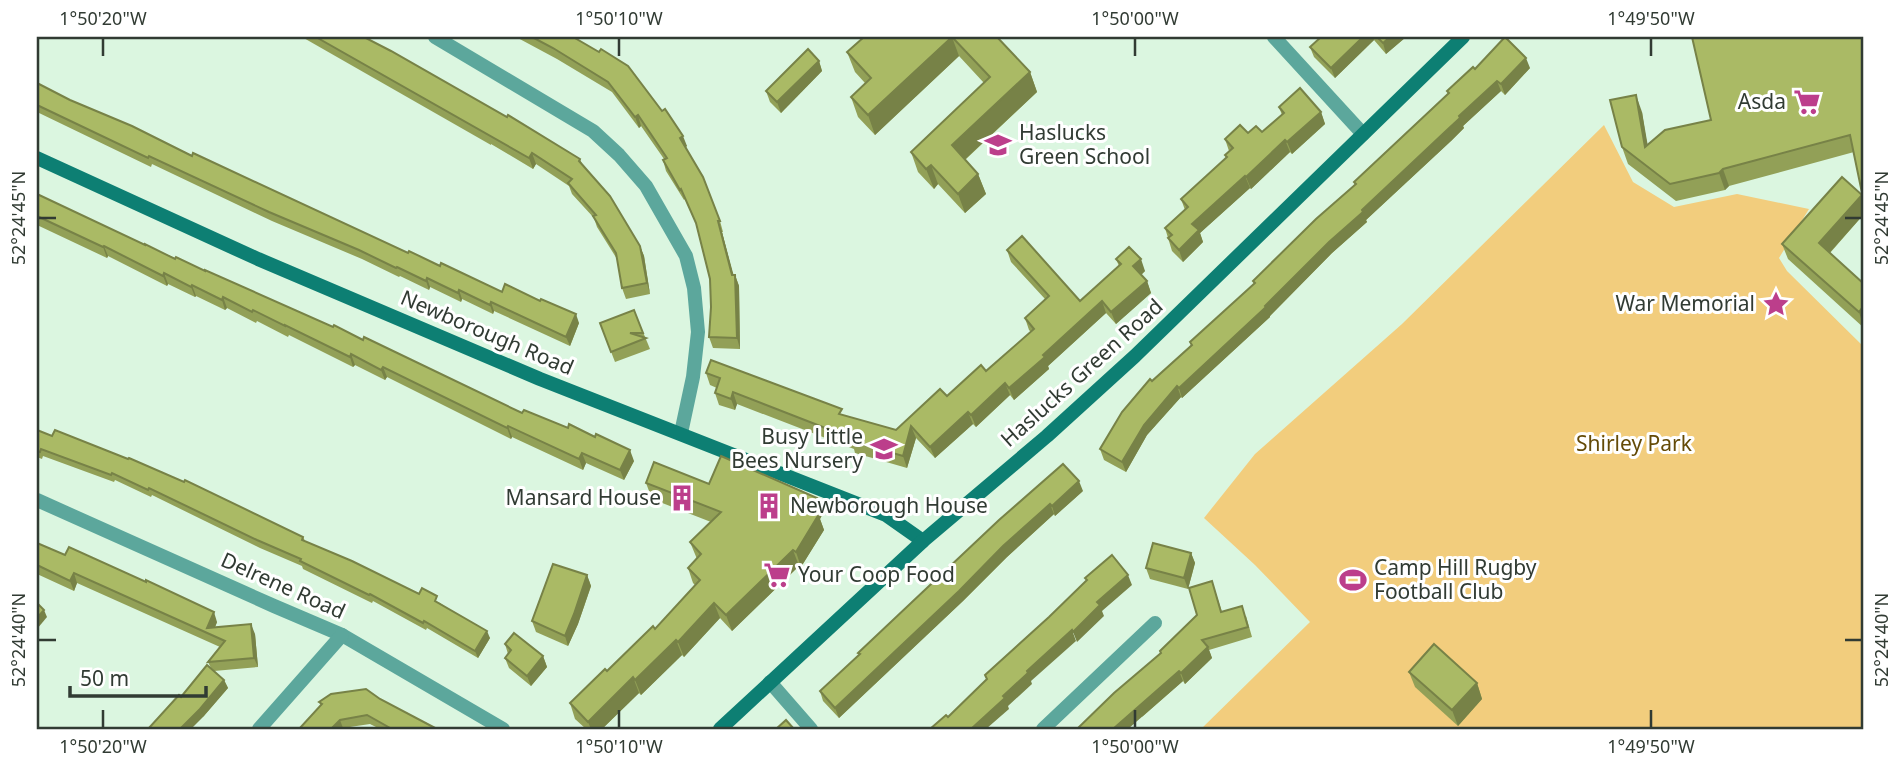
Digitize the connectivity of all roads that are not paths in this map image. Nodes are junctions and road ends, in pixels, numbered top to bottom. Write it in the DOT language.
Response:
graph roads {
  1 [pos="1274,37"];
  2 [pos="1463,37"];
  3 [pos="444,39"];
  4 [pos="1363,134"];
  5 [pos="37,158"];
  6 [pos="681,433"];
  7 [pos="37,500"];
  8 [pos="923,541"];
  9 [pos="1155,623"];
  10 [pos="342,635"];
  11 [pos="770,682"];
  12 [pos="259,729"];
  13 [pos="503,729"];
  14 [pos="720,729"];
  15 [pos="811,729"];
  16 [pos="1043,729"];
  1 -- 4 [label="street"];
  2 -- 4 [label="street, Haslucks Green Road"];
  3 -- 6 [label="street"];
  4 -- 8 [label="street, Haslucks Green Road"];
  5 -- 6 [label="street, Newborough Road"];
  6 -- 8 [label="street, Newborough Road"];
  7 -- 10 [label="street, Delrene Road"];
  8 -- 11 [label="street, Haslucks Green Road"];
  9 -- 16 [label="street"];
  10 -- 12 [label="street"];
  10 -- 13 [label="street, Delrene Road"];
  11 -- 14 [label="street, Haslucks Green Road"];
  11 -- 15 [label="street"];
}
